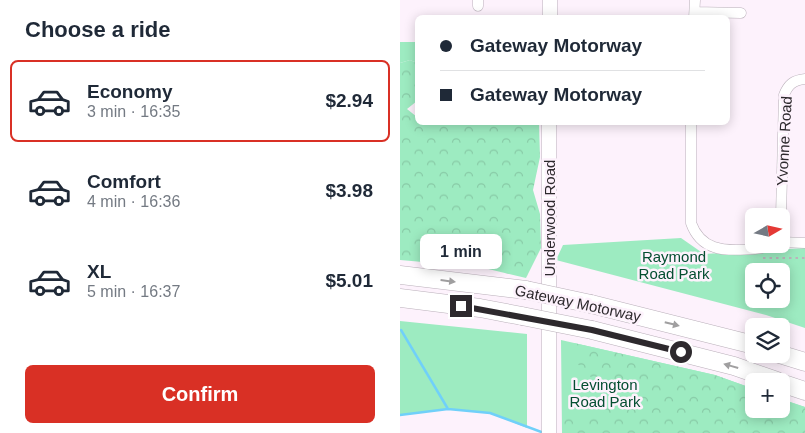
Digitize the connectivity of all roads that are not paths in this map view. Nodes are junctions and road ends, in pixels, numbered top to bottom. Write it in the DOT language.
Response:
graph roads {
  1 [pos="550,0"];
  2 [pos="695,0"];
  3 [pos="741,13"];
  4 [pos="550,15"];
  5 [pos="695,15"];
  6 [pos="805,80"];
  7 [pos="549,125"];
  8 [pos="691,125"];
  9 [pos="781,208"];
  10 [pos="790,242"];
  11 [pos="805,243"];
  12 [pos="745,249"];
  13 [pos="400,275"];
  14 [pos="400,298"];
  15 [pos="745,343"];
  16 [pos="790,357"];
  17 [pos="805,362"];
  18 [pos="754,373"];
  19 [pos="790,386"];
  20 [pos="805,391"];
  21 [pos="548,430"];
  1 -- 4 [label="main road"];
  2 -- 5 [label="street"];
  3 -- 5 [label="street"];
  6 -- 9 [label="street, Yvonne Road"];
  7 -- 21 [label="main road, Underwood Road"];
  8 -- 12 [label="street"];
  10 -- 11 [label="street"];
  13 -- 15 [label="highway, Gateway Motorway, one-way, bridge"];
  18 -- 14 [label="highway, Gateway Motorway, one-way, bridge"];
  16 -- 17 [label="highway"];
  19 -- 20 [label="highway"];
}
